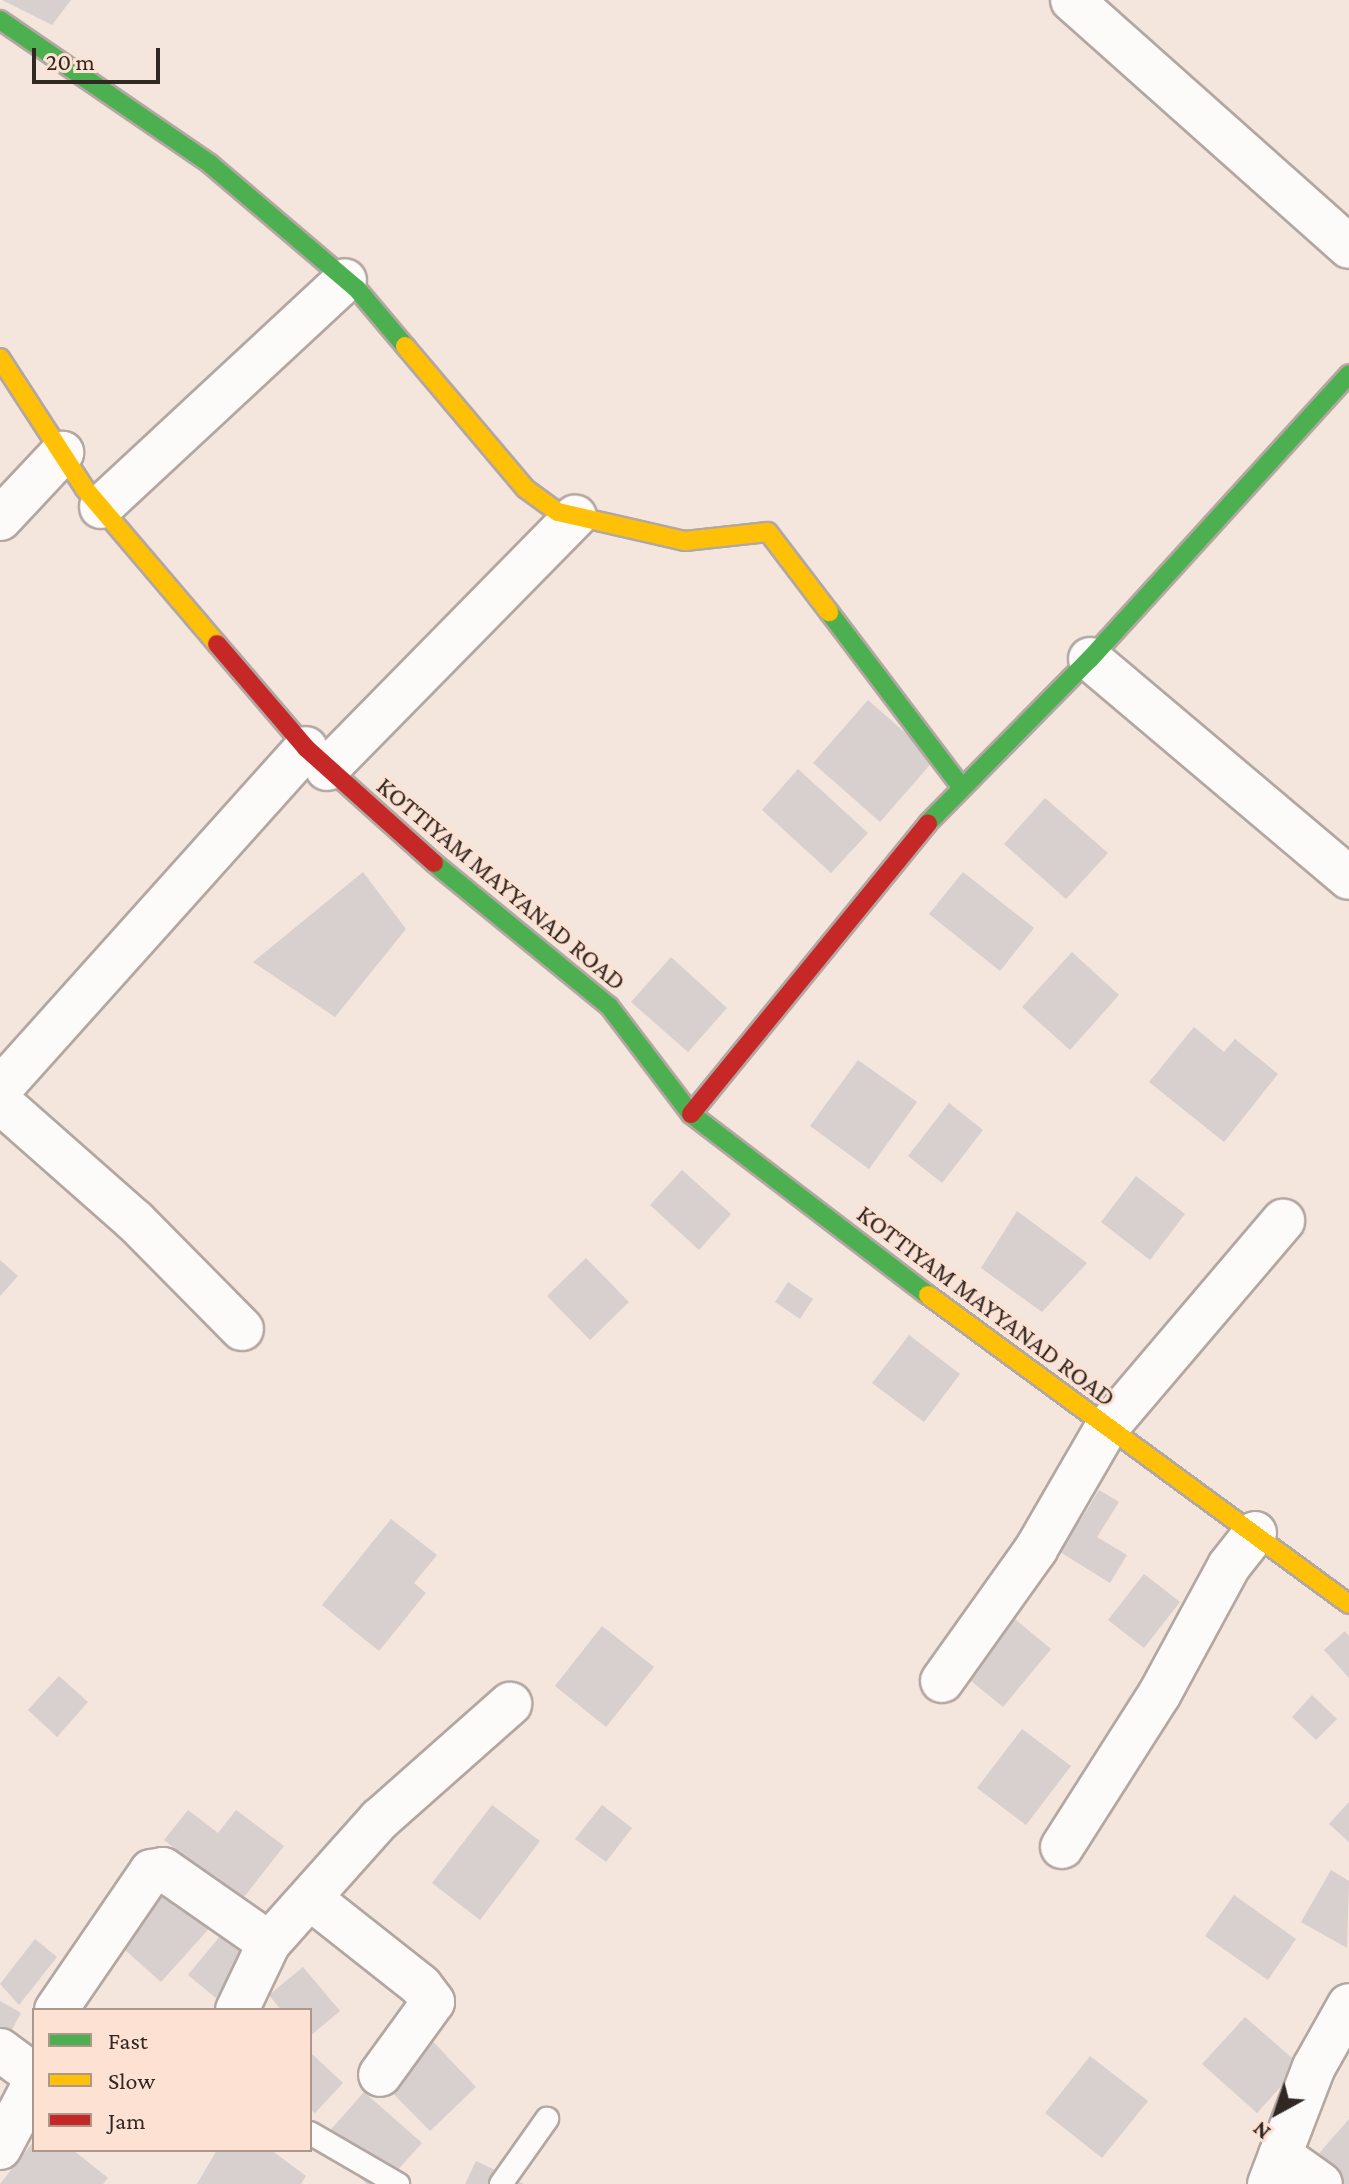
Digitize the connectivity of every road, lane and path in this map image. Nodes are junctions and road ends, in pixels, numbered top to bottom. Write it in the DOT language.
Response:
graph roads {
  1 [pos="1072,0"];
  2 [pos="0,20"];
  3 [pos="1349,247"];
  4 [pos="345,280"];
  5 [pos="0,358"];
  6 [pos="1349,374"];
  7 [pos="62,453"];
  8 [pos="101,507"];
  9 [pos="575,517"];
  10 [pos="0,519"];
  11 [pos="1090,659"];
  12 [pos="317,758"];
  13 [pos="960,785"];
  14 [pos="1349,878"];
  15 [pos="2,1084"];
  16 [pos="691,1114"];
  17 [pos="1283,1221"];
  18 [pos="242,1329"];
  19 [pos="1105,1430"];
  20 [pos="1255,1533"];
  21 [pos="1349,1604"];
  22 [pos="942,1681"];
  23 [pos="510,1704"];
  24 [pos="1062,1847"];
  25 [pos="311,1899"];
  26 [pos="269,1943"];
  27 [pos="1349,2005"];
  28 [pos="57,2008"];
  29 [pos="238,2008"];
  30 [pos="24,2063"];
  31 [pos="380,2075"];
  32 [pos="547,2119"];
  33 [pos="312,2134"];
  34 [pos="0,2148"];
  35 [pos="1275,2170"];
  36 [pos="398,2184"];
  37 [pos="501,2184"];
  38 [pos="1321,2184"];
  1 -- 3 [label="street"];
  2 -- 4 [label="street"];
  4 -- 8 [label="street"];
  4 -- 9 [label="street"];
  5 -- 7 [label="street, KOTTIYAM MAYYANAD ROAD"];
  6 -- 11 [label="street"];
  7 -- 8 [label="street, KOTTIYAM MAYYANAD ROAD"];
  7 -- 10 [label="street"];
  8 -- 12 [label="street, KOTTIYAM MAYYANAD ROAD"];
  9 -- 12 [label="street"];
  9 -- 13 [label="street"];
  11 -- 13 [label="street"];
  11 -- 14 [label="street"];
  12 -- 15 [label="street"];
  12 -- 16 [label="street, KOTTIYAM MAYYANAD ROAD"];
  13 -- 16 [label="street"];
  15 -- 18 [label="street"];
  16 -- 19 [label="street, KOTTIYAM MAYYANAD ROAD"];
  17 -- 19 [label="street"];
  19 -- 20 [label="street, KOTTIYAM MAYYANAD ROAD"];
  19 -- 22 [label="street"];
  20 -- 21 [label="street, KOTTIYAM MAYYANAD ROAD"];
  20 -- 24 [label="street"];
  23 -- 25 [label="street"];
  25 -- 26 [label="street"];
  25 -- 31 [label="street"];
  26 -- 28 [label="street"];
  26 -- 29 [label="street"];
  27 -- 35 [label="street"];
  30 -- 34 [label="street"];
  32 -- 37 [label="lane"];
  33 -- 36 [label="lane"];
  35 -- 38 [label="street"];
}
